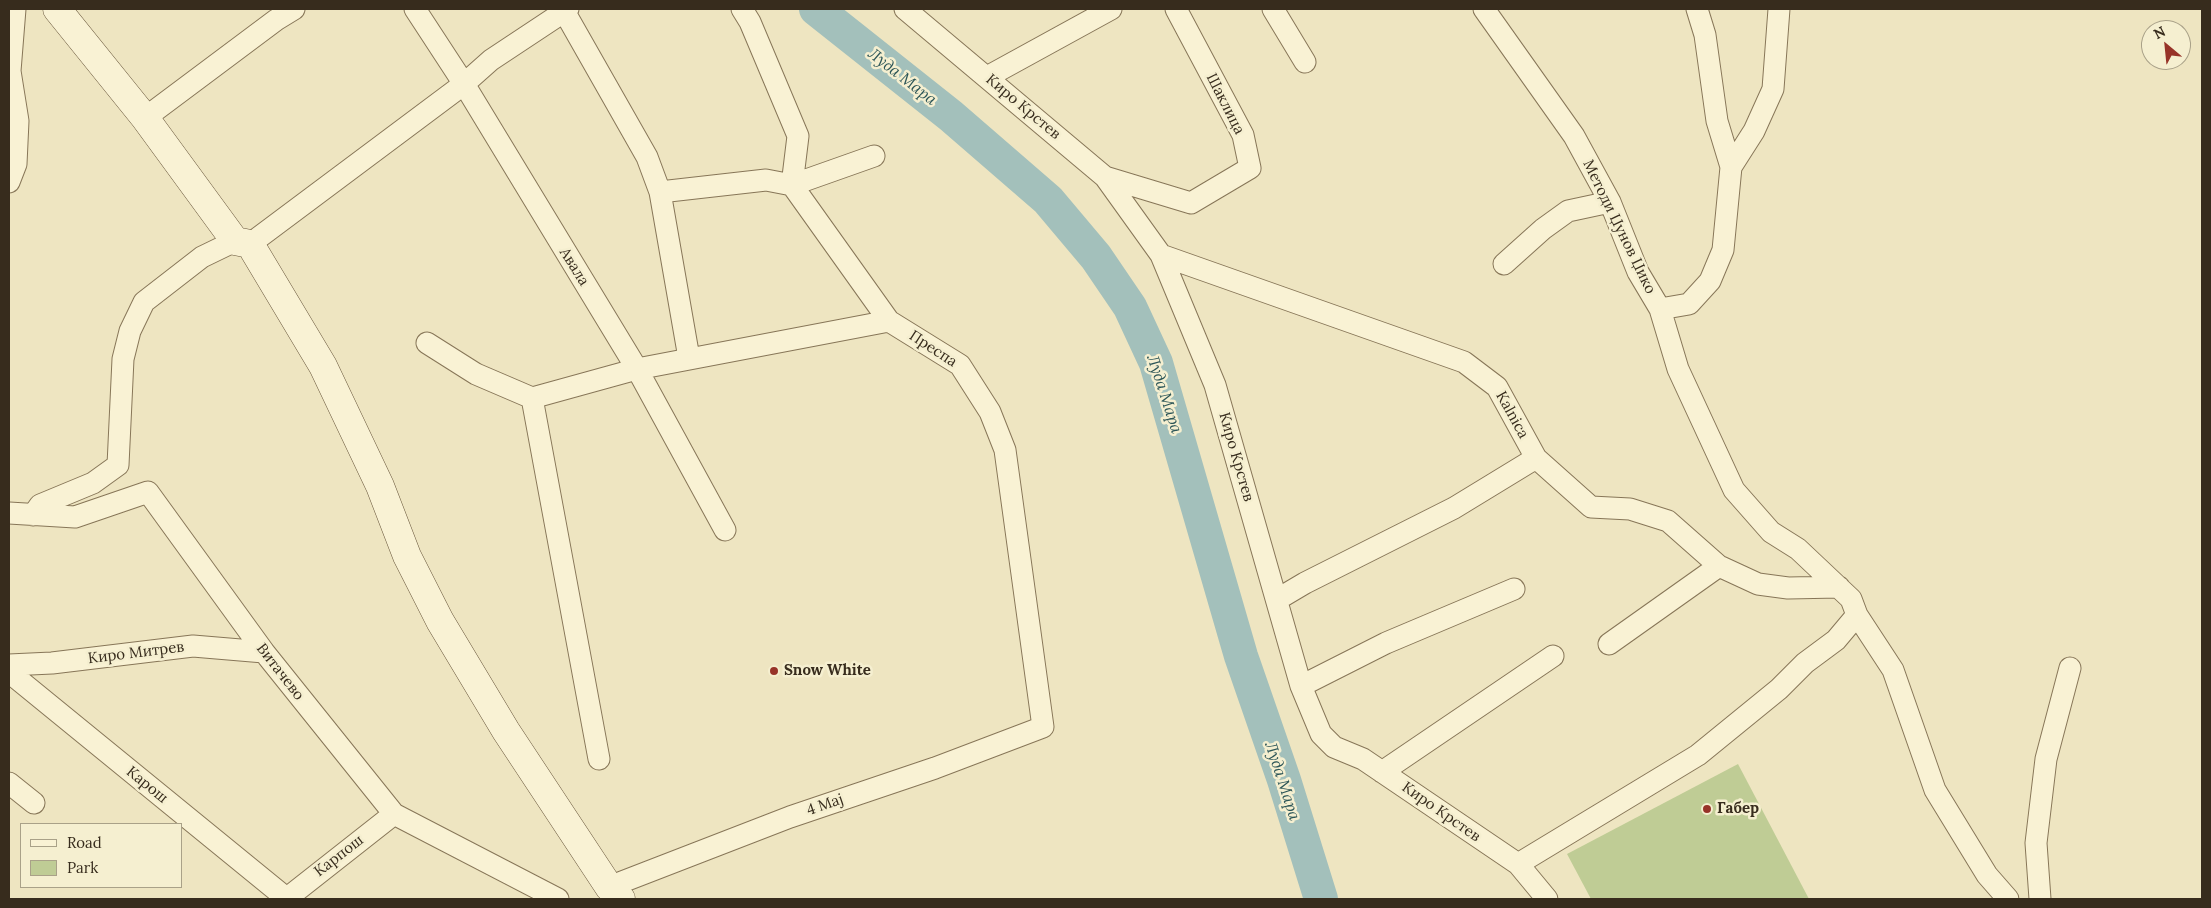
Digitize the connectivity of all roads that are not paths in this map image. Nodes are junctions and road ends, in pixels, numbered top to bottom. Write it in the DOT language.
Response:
graph roads {
  1 [pos="15,9"];
  2 [pos="57,9"];
  3 [pos="294,9"];
  4 [pos="415,9"];
  5 [pos="742,9"];
  6 [pos="905,9"];
  7 [pos="1111,9"];
  8 [pos="1176,9"];
  9 [pos="1273,9"];
  10 [pos="1484,9"];
  11 [pos="1696,9"];
  12 [pos="1779,9"];
  13 [pos="566,10"];
  14 [pos="1305,62"];
  15 [pos="988,77"];
  16 [pos="464,84"];
  17 [pos="145,118"];
  18 [pos="874,156"];
  19 [pos="1731,167"];
  20 [pos="1105,177"];
  21 [pos="9,182"];
  22 [pos="792,185"];
  23 [pos="660,192"];
  24 [pos="1610,202"];
  25 [pos="242,243"];
  26 [pos="1161,255"];
  27 [pos="1504,264"];
  28 [pos="1660,310"];
  29 [pos="889,321"];
  30 [pos="427,343"];
  31 [pos="690,358"];
  32 [pos="637,369"];
  33 [pos="532,398"];
  34 [pos="1536,458"];
  35 [pos="9,513"];
  36 [pos="33,515"];
  37 [pos="725,530"];
  38 [pos="1718,566"];
  39 [pos="1839,587"];
  40 [pos="1514,589"];
  41 [pos="1278,599"];
  42 [pos="1857,615"];
  43 [pos="1609,644"];
  44 [pos="264,652"];
  45 [pos="1554,656"];
  46 [pos="9,666"];
  47 [pos="2070,668"];
  48 [pos="9,672"];
  49 [pos="1301,686"];
  50 [pos="1043,727"];
  51 [pos="599,759"];
  52 [pos="1382,772"];
  53 [pos="9,783"];
  54 [pos="34,803"];
  55 [pos="394,814"];
  56 [pos="1518,864"];
  57 [pos="615,893"];
  58 [pos="286,899"];
  59 [pos="558,899"];
  60 [pos="1548,899"];
  61 [pos="2008,899"];
  62 [pos="2040,899"];
  1 -- 21 [label="street"];
  2 -- 17 [label="main road"];
  3 -- 17 [label="street"];
  4 -- 16 [label="street, Авала"];
  5 -- 22 [label="street"];
  6 -- 15 [label="street, Киро Крстев"];
  7 -- 15 [label="street"];
  8 -- 20 [label="street, Шаклица"];
  9 -- 14 [label="street"];
  10 -- 24 [label="street, Методи Џунов Џико"];
  11 -- 19 [label="street"];
  12 -- 19 [label="street, Методи Џунов Џико"];
  13 -- 16 [label="street"];
  13 -- 23 [label="street"];
  15 -- 20 [label="street, Киро Крстев"];
  16 -- 25 [label="street"];
  16 -- 32 [label="street, Авала"];
  17 -- 25 [label="main road"];
  18 -- 22 [label="street"];
  19 -- 28 [label="street, Методи Џунов Џико"];
  20 -- 26 [label="street, Киро Крстев"];
  22 -- 23 [label="street"];
  22 -- 29 [label="street, Преспа"];
  23 -- 31 [label="street"];
  24 -- 27 [label="street"];
  24 -- 28 [label="street, Методи Џунов Џико"];
  25 -- 36 [label="street"];
  25 -- 57 [label="main road"];
  26 -- 34 [label="street, Kalnica"];
  26 -- 41 [label="street, Киро Крстев"];
  28 -- 39 [label="street"];
  29 -- 31 [label="street"];
  29 -- 50 [label="street, Преспа"];
  30 -- 33 [label="street"];
  31 -- 32 [label="street"];
  32 -- 33 [label="street"];
  32 -- 37 [label="street, Авала"];
  33 -- 51 [label="street"];
  34 -- 38 [label="street, Kalnica"];
  34 -- 41 [label="street"];
  35 -- 36 [label="street, Витачево"];
  36 -- 44 [label="street, Витачево"];
  38 -- 39 [label="street, Kalnica"];
  38 -- 43 [label="street"];
  39 -- 42 [label="street"];
  40 -- 49 [label="street"];
  41 -- 49 [label="street, Киро Крстев"];
  42 -- 56 [label="street"];
  42 -- 61 [label="street"];
  44 -- 46 [label="street, Киро Митрев"];
  44 -- 55 [label="street, Витачево"];
  45 -- 52 [label="street"];
  47 -- 62 [label="street"];
  48 -- 58 [label="street, Карош"];
  49 -- 52 [label="street, Киро Крстев"];
  50 -- 57 [label="street, 4 Мај"];
  52 -- 56 [label="street, Киро Крстев"];
  53 -- 54 [label="street"];
  55 -- 58 [label="street, Карпош"];
  55 -- 59 [label="street, Витачево"];
  56 -- 60 [label="street, Киро Крстев"];
}
